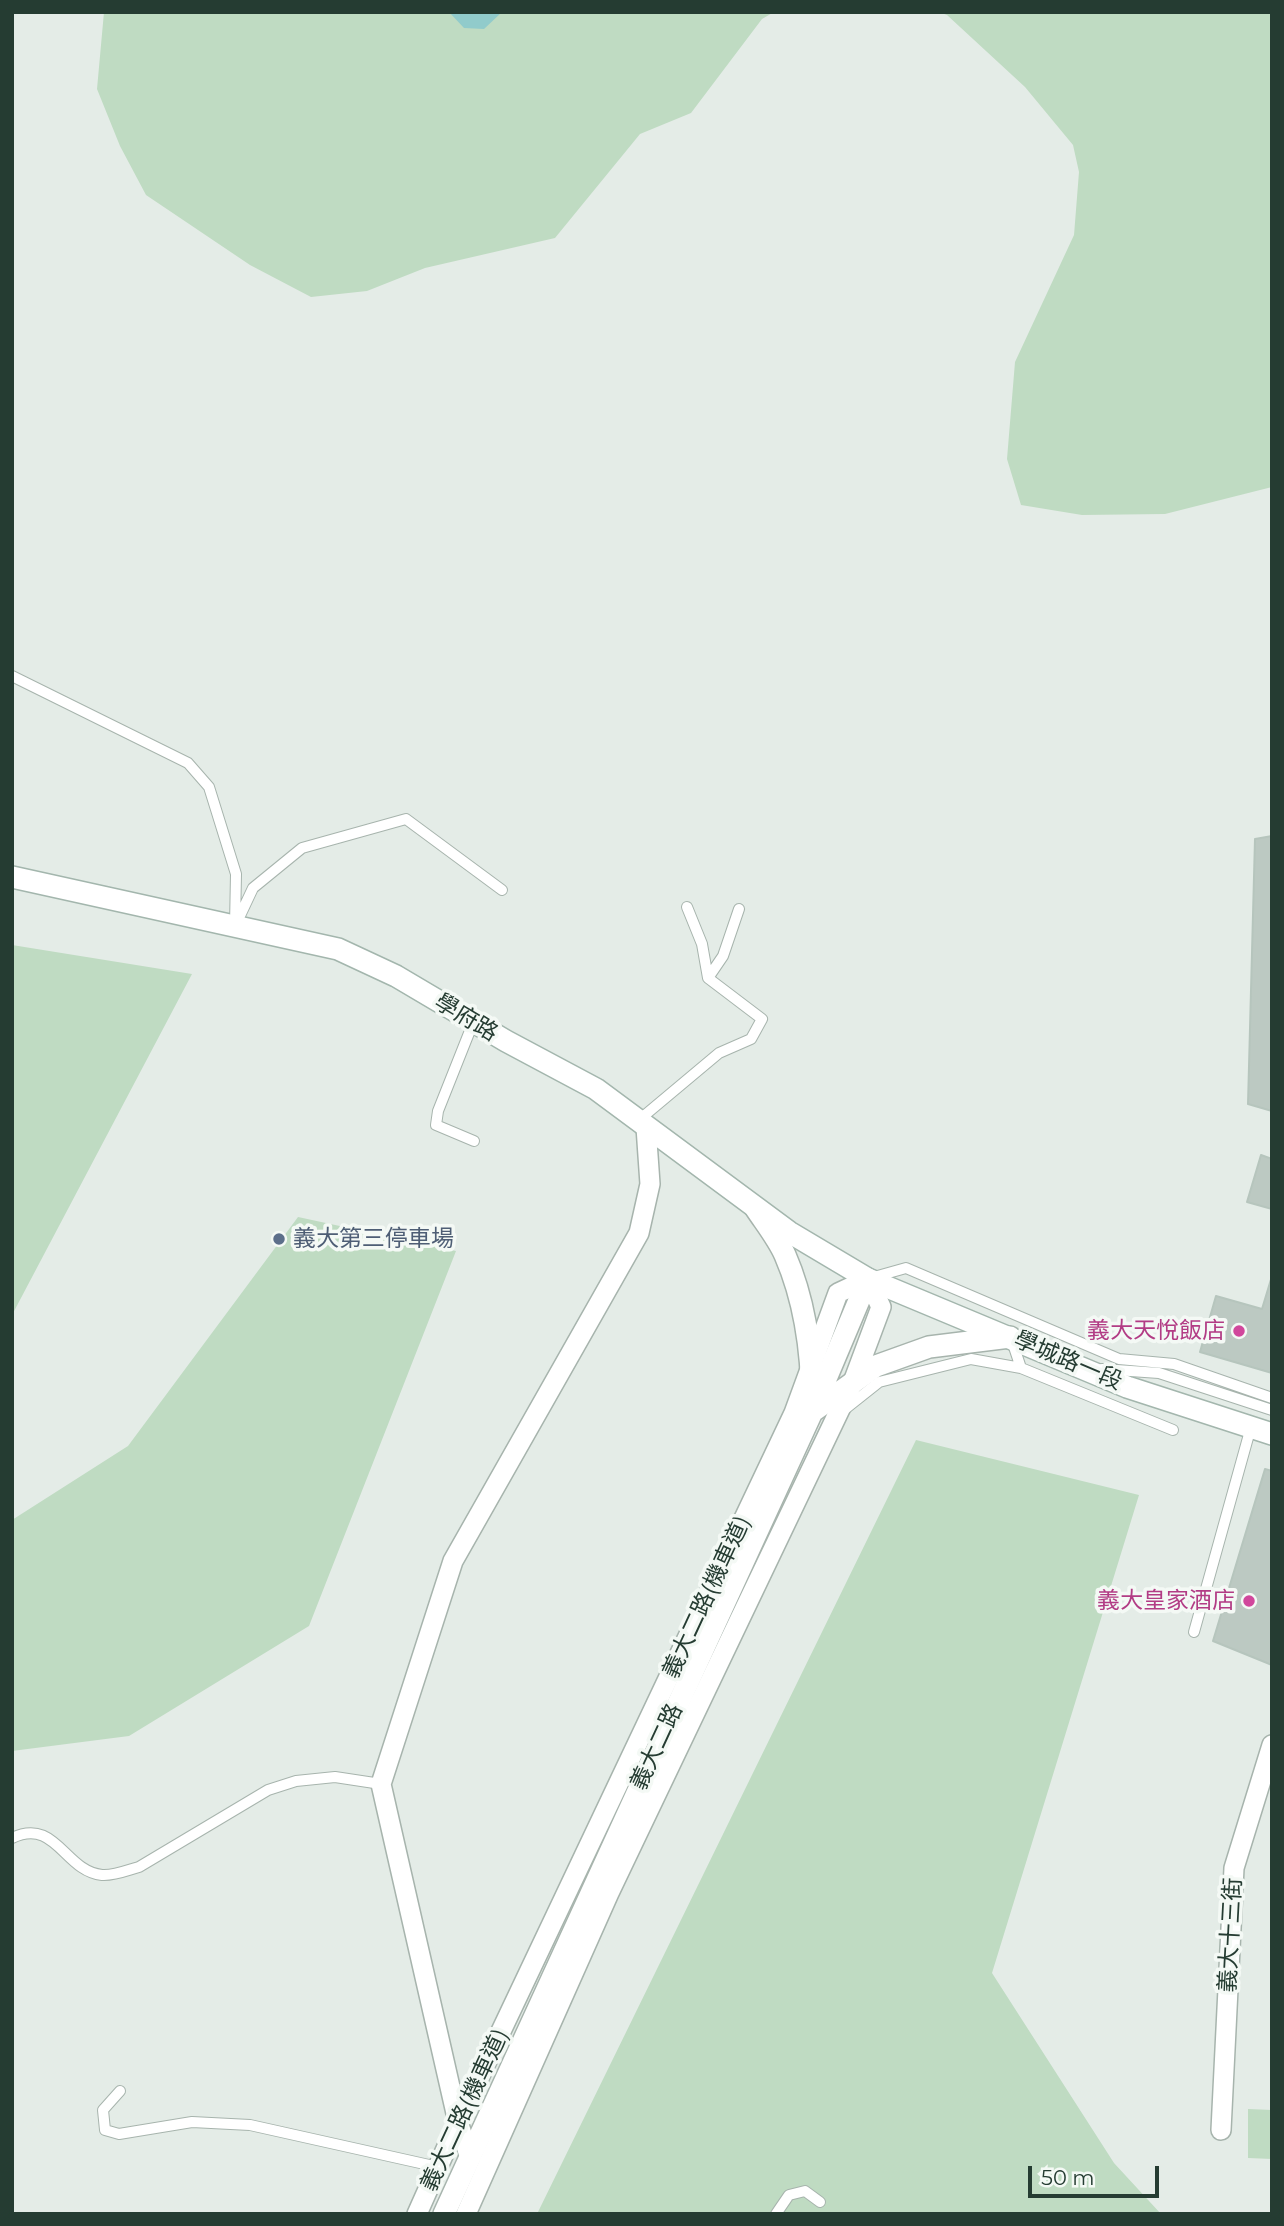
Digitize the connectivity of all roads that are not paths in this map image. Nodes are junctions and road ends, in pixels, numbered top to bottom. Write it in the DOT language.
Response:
graph roads {
  1 [pos="12,676"];
  2 [pos="12,877"];
  3 [pos="502,890"];
  4 [pos="687,907"];
  5 [pos="739,909"];
  6 [pos="235,925"];
  7 [pos="708,978"];
  8 [pos="473,1023"];
  9 [pos="643,1124"];
  10 [pos="474,1141"];
  11 [pos="755,1208"];
  12 [pos="868,1279"];
  13 [pos="1010,1337"];
  14 [pos="812,1366"];
  15 [pos="1081,1367"];
  16 [pos="1021,1368"];
  17 [pos="853,1382"];
  18 [pos="1272,1398"];
  19 [pos="1272,1410"];
  20 [pos="811,1412"];
  21 [pos="836,1416"];
  22 [pos="1250,1427"];
  23 [pos="1173,1430"];
  24 [pos="1272,1434"];
  25 [pos="1272,1443"];
  26 [pos="1194,1632"];
  27 [pos="1272,1745"];
  28 [pos="381,1784"];
  29 [pos="12,1838"];
  30 [pos="120,2091"];
  31 [pos="458,2122"];
  32 [pos="1221,2130"];
  33 [pos="469,2155"];
  34 [pos="438,2167"];
  35 [pos="820,2202"];
  36 [pos="417,2214"];
  37 [pos="444,2214"];
  38 [pos="466,2214"];
  39 [pos="776,2214"];
  1 -- 6 [label="lane"];
  2 -- 6 [label="street, 學府路"];
  3 -- 6 [label="lane"];
  4 -- 7 [label="lane"];
  5 -- 7 [label="lane"];
  6 -- 8 [label="street, 學府路"];
  7 -- 9 [label="lane"];
  8 -- 9 [label="street, 學府路"];
  8 -- 10 [label="lane"];
  9 -- 11 [label="street, 學府路"];
  9 -- 28 [label="street"];
  11 -- 12 [label="street, 學府路"];
  11 -- 14 [label="street"];
  12 -- 13 [label="street, 學城路一段"];
  12 -- 14 [label="street, 義大二路(機車道)"];
  12 -- 17 [label="street, 義大二路(機車道)"];
  12 -- 18 [label="lane"];
  12 -- 20 [label="street, 義大二路"];
  13 -- 15 [label="street, 學城路一段"];
  13 -- 16 [label="lane"];
  13 -- 17 [label="street"];
  14 -- 20 [label="street"];
  14 -- 31 [label="street, 義大二路(機車道)"];
  15 -- 19 [label="lane"];
  15 -- 22 [label="street, 學城路一段"];
  16 -- 21 [label="lane, 義大二路(機車道)"];
  16 -- 23 [label="lane, 義大二路(機車道)"];
  17 -- 20 [label="street"];
  17 -- 21 [label="street, 義大二路(機車道)"];
  20 -- 33 [label="street, 義大二路"];
  21 -- 38 [label="street, 義大二路(機車道)"];
  22 -- 24 [label="street, 學城路一段"];
  22 -- 25 [label="lane"];
  22 -- 26 [label="lane"];
  27 -- 32 [label="street, 義大十三街"];
  28 -- 29 [label="lane"];
  28 -- 31 [label="street"];
  30 -- 34 [label="lane"];
  31 -- 33 [label="street"];
  31 -- 34 [label="street, 義大二路(機車道)"];
  33 -- 37 [label="street, 義大二路"];
  34 -- 36 [label="street, 義大二路(機車道)"];
  35 -- 39 [label="lane"];
}
